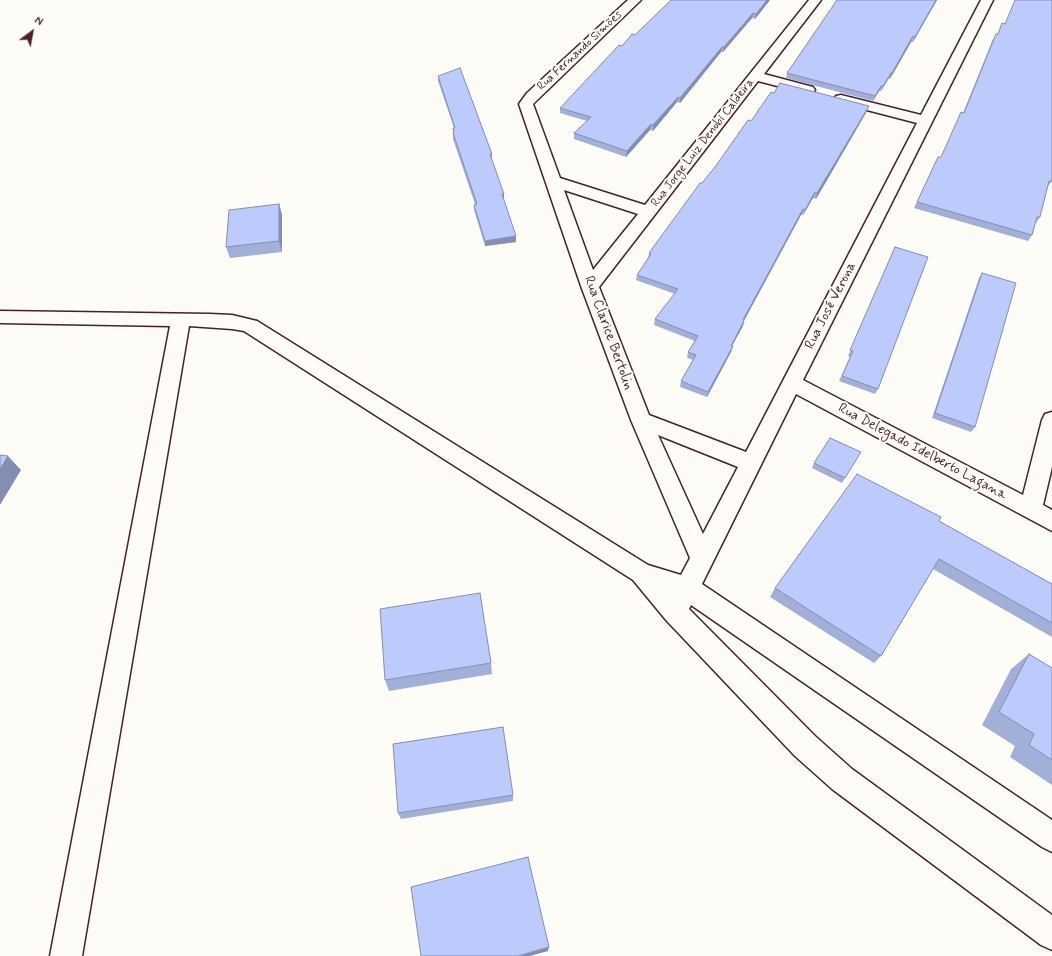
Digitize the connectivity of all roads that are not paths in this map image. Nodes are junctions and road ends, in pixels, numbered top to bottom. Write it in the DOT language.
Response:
graph roads {
  1 [pos="635,0"];
  2 [pos="815,0"];
  3 [pos="988,0"];
  4 [pos="755,76"];
  5 [pos="526,104"];
  6 [pos="926,121"];
  7 [pos="554,181"];
  8 [pos="649,212"];
  9 [pos="590,286"];
  10 [pos="0,317"];
  11 [pos="182,320"];
  12 [pos="792,383"];
  13 [pos="641,420"];
  14 [pos="1052,420"];
  15 [pos="751,463"];
  16 [pos="1031,510"];
  17 [pos="1052,521"];
  18 [pos="702,558"];
  19 [pos="681,600"];
  20 [pos="1052,837"];
  21 [pos="1052,934"];
  22 [pos="66,956"];
  1 -- 5 [label="street, Rua Fernando Simões"];
  2 -- 4 [label="street, Rua Jorge Luiz Denobi Caldeira"];
  3 -- 6 [label="street, Rua José Verona"];
  4 -- 6 [label="street"];
  4 -- 8 [label="street, Rua Jorge Luiz Denobi Caldeira"];
  5 -- 7 [label="street, Rua Clarice Bertolin"];
  6 -- 12 [label="street, Rua José Verona"];
  7 -- 8 [label="street"];
  7 -- 9 [label="street, Rua Clarice Bertolin"];
  8 -- 9 [label="street, Rua Jorge Luiz Denobi Caldeira"];
  9 -- 13 [label="street, Rua Clarice Bertolin"];
  10 -- 11 [label="street"];
  11 -- 19 [label="street"];
  11 -- 22 [label="street"];
  12 -- 15 [label="street, Rua José Verona"];
  12 -- 16 [label="street, Rua Delegado Idelberto Lagana"];
  13 -- 15 [label="street"];
  13 -- 18 [label="street, Rua Clarice Bertolin"];
  14 -- 16 [label="street"];
  15 -- 18 [label="street, Rua José Verona"];
  16 -- 17 [label="street, Rua Delegado Idelberto Lagana"];
  18 -- 19 [label="street, Rua José Verona"];
  19 -- 20 [label="street"];
  19 -- 21 [label="street"];
}
